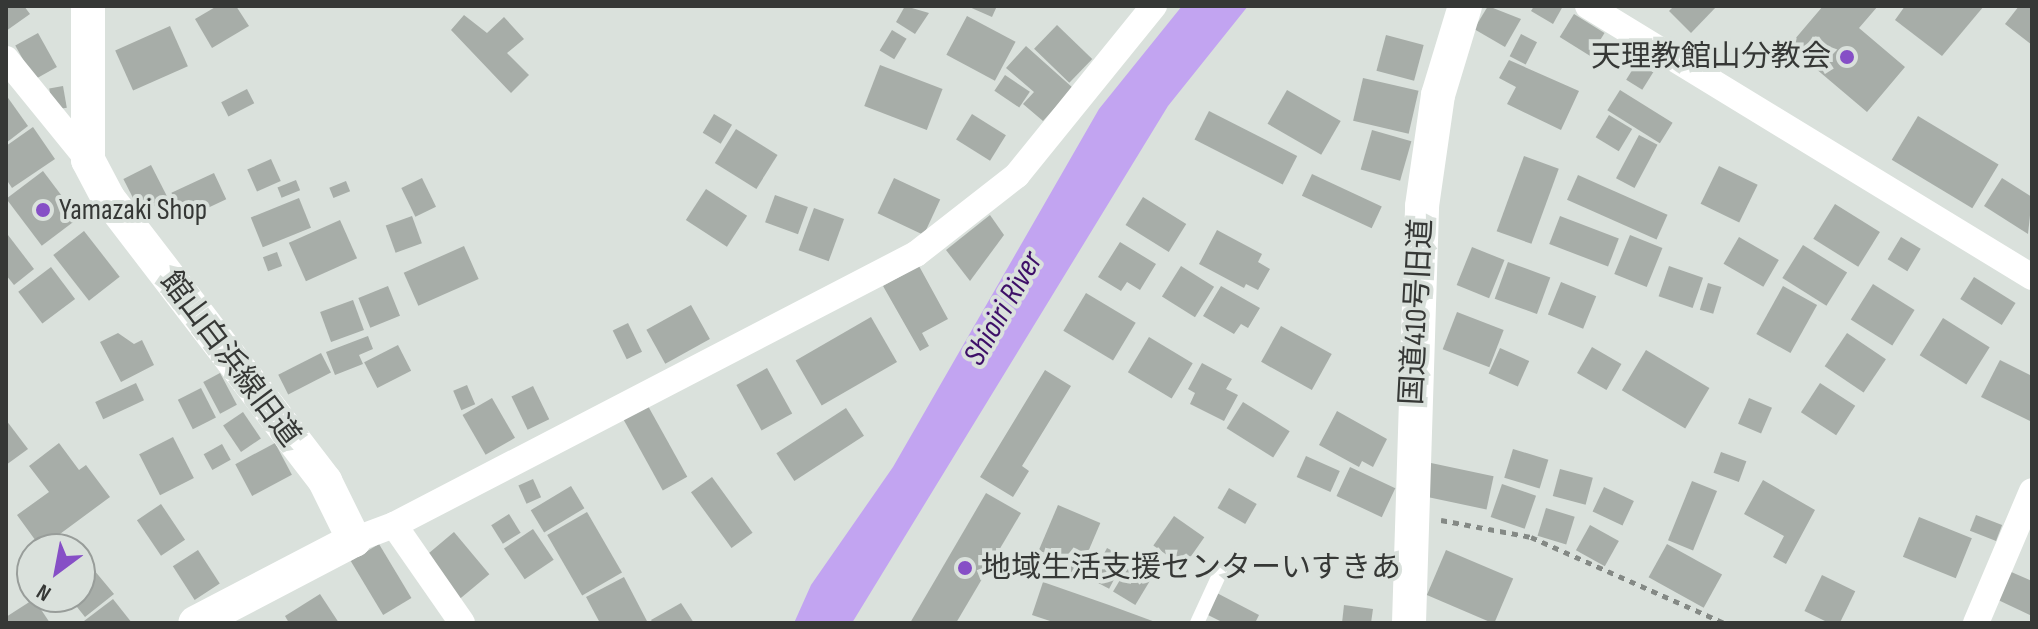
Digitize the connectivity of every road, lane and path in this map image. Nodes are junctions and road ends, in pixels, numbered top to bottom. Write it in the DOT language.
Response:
graph roads {
  1 [pos="88,6"];
  2 [pos="1154,6"];
  3 [pos="1465,6"];
  4 [pos="1588,6"];
  5 [pos="6,59"];
  6 [pos="88,160"];
  7 [pos="2032,277"];
  8 [pos="2032,491"];
  9 [pos="1410,514"];
  10 [pos="394,525"];
  11 [pos="354,540"];
  12 [pos="1220,573"];
  13 [pos="195,623"];
  14 [pos="462,623"];
  15 [pos="1197,623"];
  16 [pos="1409,623"];
  17 [pos="1724,623"];
  18 [pos="1976,623"];
  1 -- 6 [label="street, 館山白浜線旧道"];
  2 -- 10 [label="street"];
  3 -- 9 [label="street, 国道410号旧道"];
  4 -- 7 [label="street"];
  5 -- 6 [label="street"];
  6 -- 11 [label="street, 館山白浜線旧道"];
  8 -- 18 [label="street"];
  9 -- 16 [label="street, 国道410号旧道"];
  9 -- 17 [label="path"];
  10 -- 11 [label="street"];
  10 -- 14 [label="street"];
  11 -- 13 [label="street"];
  12 -- 15 [label="lane"];
}
